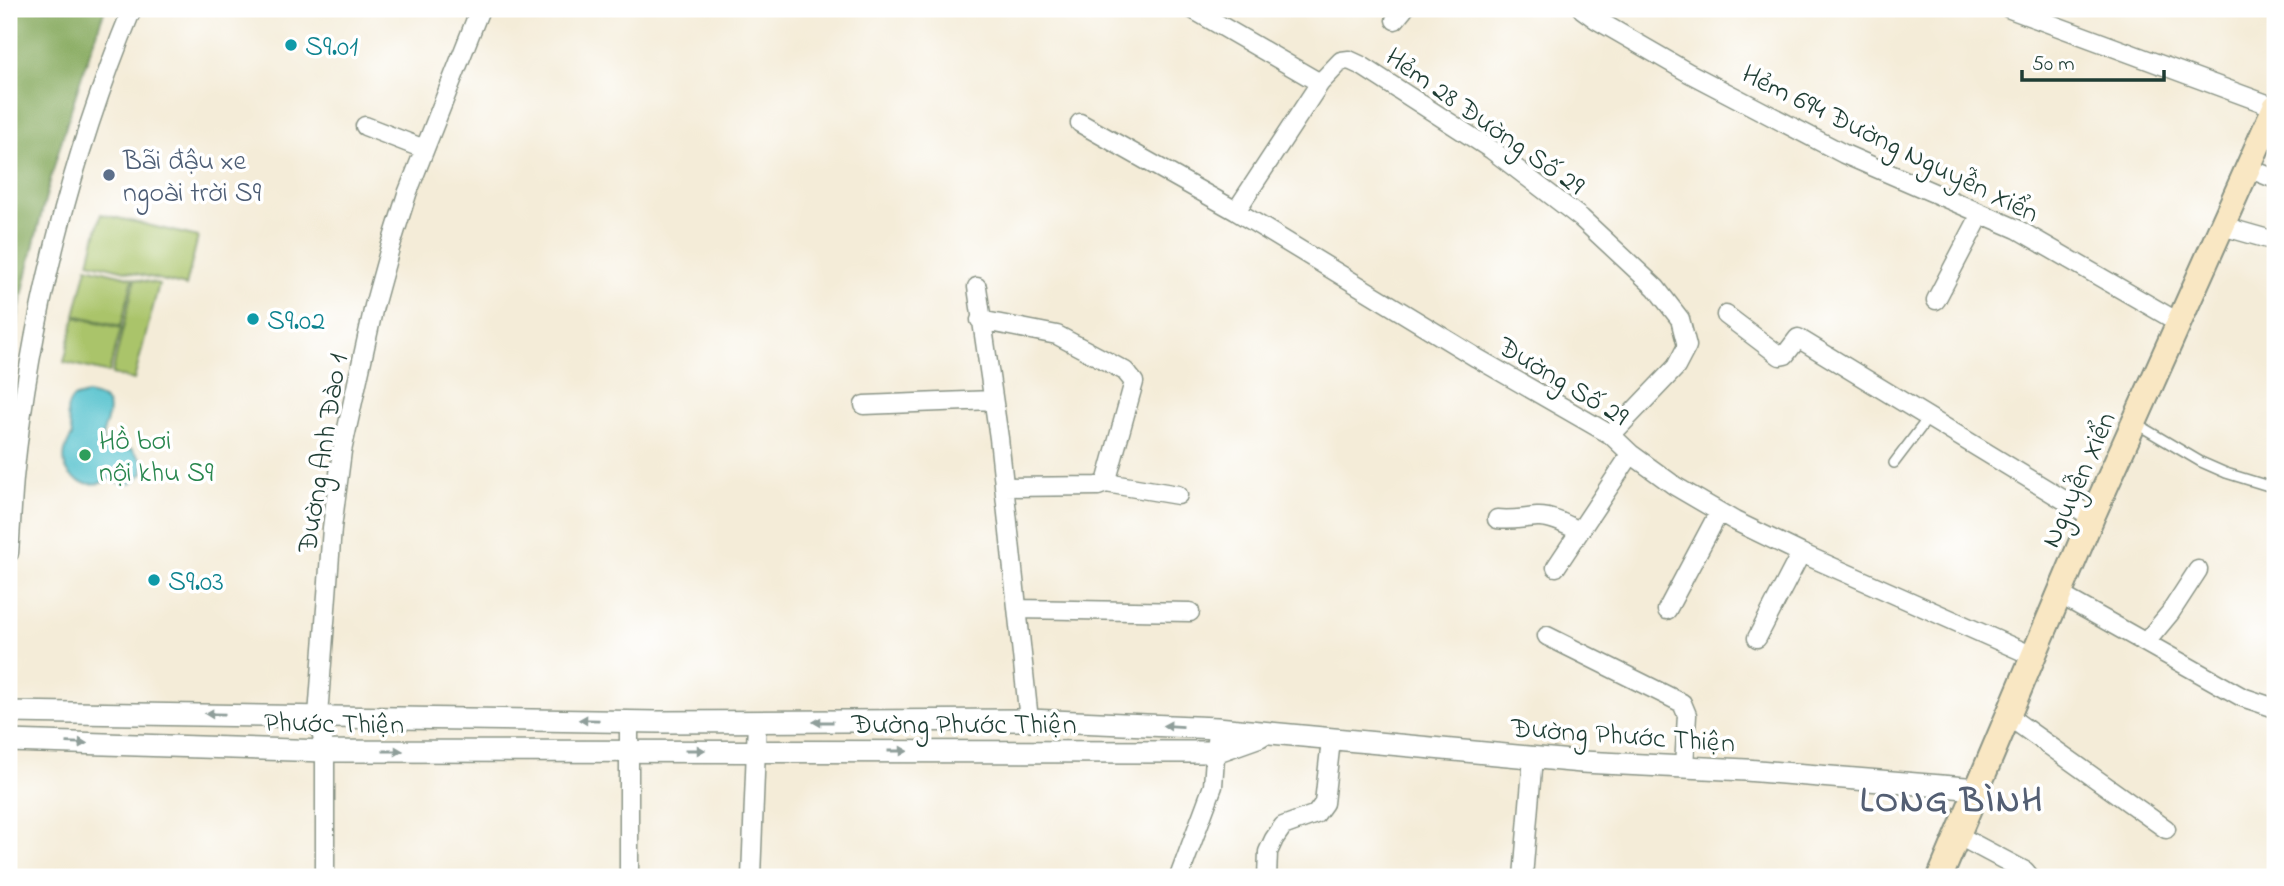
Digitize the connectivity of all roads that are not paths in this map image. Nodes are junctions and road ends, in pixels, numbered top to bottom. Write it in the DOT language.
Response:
graph roads {
  1 [pos="132,9"];
  2 [pos="478,9"];
  3 [pos="1192,9"];
  4 [pos="1582,9"];
  5 [pos="2010,9"];
  6 [pos="1320,83"];
  7 [pos="2275,107"];
  8 [pos="1080,123"];
  9 [pos="365,126"];
  10 [pos="424,149"];
  11 [pos="2248,168"];
  12 [pos="2275,179"];
  13 [pos="1236,211"];
  14 [pos="1981,214"];
  15 [pos="2221,226"];
  16 [pos="2275,241"];
  17 [pos="977,287"];
  18 [pos="1936,300"];
  19 [pos="1726,315"];
  20 [pos="980,320"];
  21 [pos="2178,322"];
  22 [pos="993,400"];
  23 [pos="863,405"];
  24 [pos="1929,417"];
  25 [pos="2135,423"];
  26 [pos="1611,435"];
  27 [pos="1631,454"];
  28 [pos="1894,463"];
  29 [pos="1106,483"];
  30 [pos="1004,487"];
  31 [pos="2275,488"];
  32 [pos="1178,495"];
  33 [pos="1719,512"];
  34 [pos="2092,517"];
  35 [pos="1497,519"];
  36 [pos="1580,531"];
  37 [pos="9,553"];
  38 [pos="1801,553"];
  39 [pos="1556,567"];
  40 [pos="2198,570"];
  41 [pos="2059,593"];
  42 [pos="1017,609"];
  43 [pos="1667,610"];
  44 [pos="1190,612"];
  45 [pos="1547,636"];
  46 [pos="1757,638"];
  47 [pos="2146,642"];
  48 [pos="2033,656"];
  49 [pos="2275,708"];
  50 [pos="9,712"];
  51 [pos="318,716"];
  52 [pos="2008,716"];
  53 [pos="1028,720"];
  54 [pos="629,721"];
  55 [pos="658,722"];
  56 [pos="757,722"];
  57 [pos="1217,728"];
  58 [pos="1266,734"];
  59 [pos="1331,740"];
  60 [pos="9,741"];
  61 [pos="659,750"];
  62 [pos="757,750"];
  63 [pos="325,751"];
  64 [pos="629,751"];
  65 [pos="1215,752"];
  66 [pos="1532,757"];
  67 [pos="1684,767"];
  68 [pos="1978,789"];
  69 [pos="2166,829"];
  70 [pos="1959,836"];
  71 [pos="325,877"];
  72 [pos="629,877"];
  73 [pos="751,877"];
  74 [pos="1180,877"];
  75 [pos="1267,877"];
  76 [pos="1523,877"];
  77 [pos="1940,877"];
  78 [pos="2030,877"];
  1 -- 37 [label="street"];
  2 -- 10 [label="street, Đường Anh Đào 1"];
  3 -- 6 [label="street"];
  4 -- 14 [label="street, Hẻm 694 Đường Nguyễn Xiển"];
  5 -- 7 [label="street"];
  6 -- 13 [label="street, Hẻm 28 Đường Số 29"];
  6 -- 26 [label="street, Hẻm 28 Đường Số 29"];
  7 -- 11 [label="main road, Nguyễn Xiển"];
  8 -- 13 [label="street, Đường Số 29"];
  9 -- 10 [label="street"];
  10 -- 51 [label="street, Đường Anh Đào 1"];
  11 -- 12 [label="street"];
  11 -- 15 [label="main road, Nguyễn Xiển"];
  13 -- 26 [label="street, Đường Số 29"];
  14 -- 18 [label="street"];
  14 -- 21 [label="street, Hẻm 694 Đường Nguyễn Xiển"];
  15 -- 16 [label="street"];
  15 -- 21 [label="main road, Nguyễn Xiển"];
  17 -- 20 [label="street"];
  19 -- 24 [label="street"];
  20 -- 22 [label="street"];
  20 -- 29 [label="street"];
  21 -- 25 [label="main road, Nguyễn Xiển"];
  22 -- 23 [label="street"];
  22 -- 30 [label="street"];
  24 -- 28 [label="lane"];
  24 -- 34 [label="street"];
  25 -- 31 [label="lane"];
  25 -- 34 [label="main road, Nguyễn Xiển"];
  26 -- 27 [label="street, Đường Số 29"];
  27 -- 33 [label="street, Đường Số 29"];
  27 -- 36 [label="street"];
  29 -- 30 [label="street"];
  29 -- 32 [label="street"];
  30 -- 42 [label="street"];
  33 -- 38 [label="street, Đường Số 29"];
  33 -- 43 [label="street"];
  34 -- 41 [label="main road, Nguyễn Xiển"];
  35 -- 36 [label="street"];
  36 -- 39 [label="street"];
  38 -- 46 [label="street"];
  38 -- 48 [label="street, Đường Số 29"];
  40 -- 47 [label="street"];
  41 -- 47 [label="street"];
  41 -- 48 [label="main road, Nguyễn Xiển"];
  42 -- 44 [label="street"];
  42 -- 53 [label="street"];
  45 -- 67 [label="street"];
  47 -- 49 [label="street"];
  48 -- 52 [label="main road, Nguyễn Xiển"];
  51 -- 50 [label="street, Phước Thiện, one-way"];
  54 -- 51 [label="street, Phước Thiện, one-way"];
  51 -- 63 [label="street, Đường Anh Đào 1"];
  52 -- 68 [label="main road, Nguyễn Xiển"];
  52 -- 69 [label="street"];
  53 -- 56 [label="street, Đường Phước Thiện, one-way"];
  57 -- 53 [label="street, Đường Phước Thiện, one-way"];
  54 -- 55 [label="street, Phước Thiện"];
  54 -- 64 [label="street"];
  55 -- 56 [label="street, Đường Phước Thiện"];
  56 -- 62 [label="street"];
  57 -- 58 [label="street, Đường Phước Thiện"];
  57 -- 65 [label="street"];
  58 -- 59 [label="street, Đường Phước Thiện"];
  58 -- 65 [label="street, Đường Phước Thiện"];
  59 -- 66 [label="street, Đường Phước Thiện"];
  59 -- 75 [label="street"];
  60 -- 63 [label="street, Phước Thiện, one-way"];
  61 -- 62 [label="street, Đường Phước Thiện, one-way"];
  61 -- 64 [label="street, Phước Thiện"];
  62 -- 65 [label="street, Đường Phước Thiện, one-way"];
  62 -- 73 [label="street"];
  63 -- 64 [label="street, Phước Thiện, one-way"];
  63 -- 71 [label="street, Đường Anh Đào 1"];
  64 -- 72 [label="street"];
  65 -- 74 [label="street"];
  66 -- 67 [label="street, Đường Phước Thiện"];
  66 -- 76 [label="street"];
  67 -- 68 [label="street, Đường Phước Thiện"];
  68 -- 70 [label="main road, Nguyễn Xiển"];
  70 -- 77 [label="main road, Nguyễn Xiển"];
  70 -- 78 [label="street"];
}
